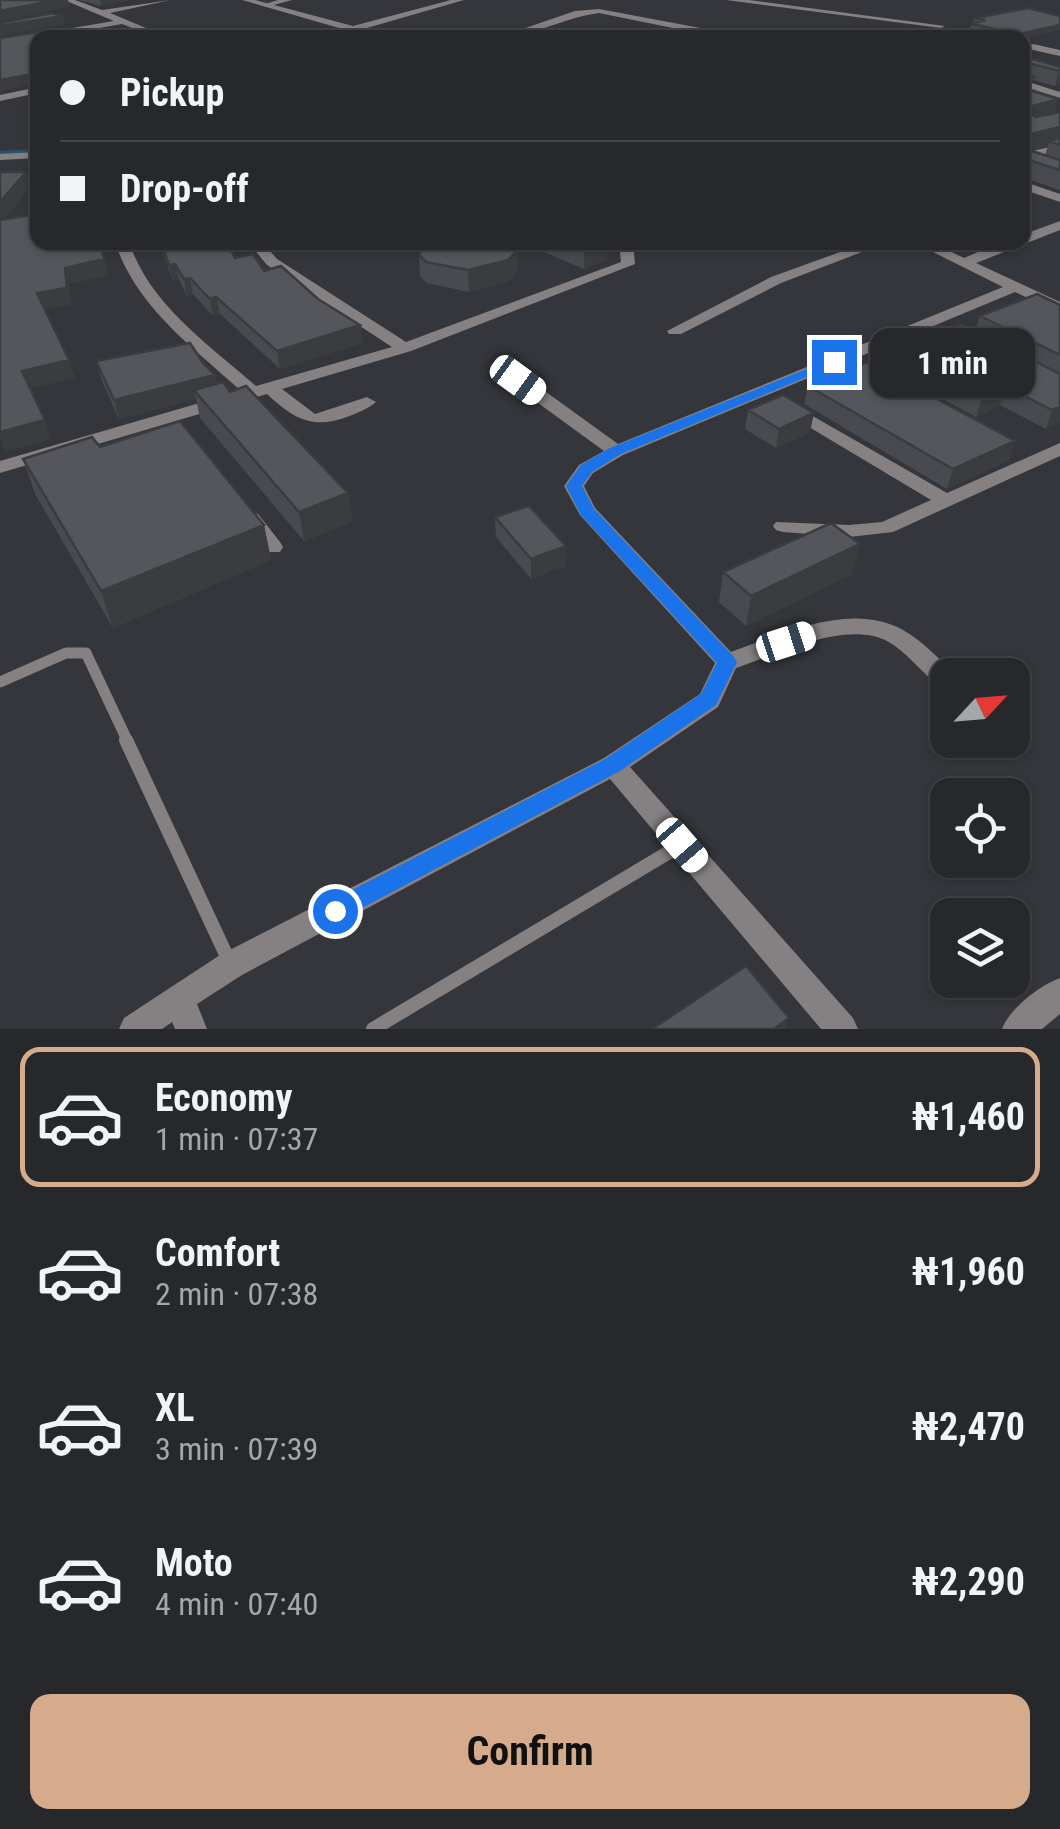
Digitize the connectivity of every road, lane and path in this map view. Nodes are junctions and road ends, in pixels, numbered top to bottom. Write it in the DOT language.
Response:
graph roads {
  1 [pos="68,0"];
  2 [pos="167,0"];
  3 [pos="246,0"];
  4 [pos="288,0"];
  5 [pos="445,0"];
  6 [pos="460,0"];
  7 [pos="730,0"];
  8 [pos="797,0"];
  9 [pos="962,0"];
  10 [pos="975,0"];
  11 [pos="266,6"];
  12 [pos="92,8"];
  13 [pos="782,8"];
  14 [pos="73,12"];
  15 [pos="104,12"];
  16 [pos="125,21"];
  17 [pos="941,26"];
  18 [pos="349,28"];
  19 [pos="74,30"];
  20 [pos="147,30"];
  21 [pos="357,30"];
  22 [pos="526,30"];
  23 [pos="695,30"];
  24 [pos="30,38"];
  25 [pos="0,43"];
  26 [pos="1030,49"];
  27 [pos="1060,53"];
  28 [pos="1030,86"];
  29 [pos="30,92"];
  30 [pos="1060,95"];
  31 [pos="0,98"];
  32 [pos="1060,148"];
  33 [pos="30,155"];
  34 [pos="1030,155"];
  35 [pos="4,157"];
  36 [pos="1030,160"];
  37 [pos="1041,166"];
  38 [pos="0,168"];
  39 [pos="1030,188"];
  40 [pos="1060,198"];
  41 [pos="1060,225"];
  42 [pos="1030,237"];
  43 [pos="123,250"];
  44 [pos="261,250"];
  45 [pos="627,250"];
  46 [pos="860,250"];
  47 [pos="936,250"];
  48 [pos="996,250"];
  49 [pos="964,263"];
  50 [pos="1016,287"];
  51 [pos="1060,308"];
  52 [pos="675,331"];
  53 [pos="405,348"];
  54 [pos="518,380"];
  55 [pos="263,391"];
  56 [pos="779,401"];
  57 [pos="367,402"];
  58 [pos="1060,449"];
  59 [pos="616,451"];
  60 [pos="0,466"];
  61 [pos="948,502"];
  62 [pos="240,504"];
  63 [pos="783,526"];
  64 [pos="273,547"];
  65 [pos="727,662"];
  66 [pos="930,666"];
  67 [pos="0,682"];
  68 [pos="613,765"];
  69 [pos="682,845"];
  70 [pos="231,966"];
  71 [pos="1060,993"];
  72 [pos="180,998"];
  73 [pos="134,1029"];
  74 [pos="191,1029"];
  75 [pos="373,1029"];
  76 [pos="842,1029"];
  77 [pos="1018,1029"];
  1 -- 12 [label="street"];
  2 -- 15 [label="street"];
  3 -- 11 [label="street"];
  4 -- 11 [label="street"];
  5 -- 18 [label="street"];
  6 -- 18 [label="street"];
  7 -- 13 [label="street"];
  8 -- 13 [label="street"];
  9 -- 10 [label="street"];
  11 -- 18 [label="street"];
  12 -- 14 [label="street"];
  12 -- 15 [label="street"];
  13 -- 17 [label="street"];
  15 -- 16 [label="street"];
  16 -- 19 [label="street"];
  16 -- 20 [label="street"];
  18 -- 21 [label="street"];
  22 -- 23 [label="street"];
  24 -- 25 [label="street"];
  26 -- 27 [label="street"];
  28 -- 30 [label="street"];
  29 -- 31 [label="street"];
  32 -- 34 [label="street"];
  33 -- 35 [label="street"];
  35 -- 38 [label="street"];
  36 -- 37 [label="street"];
  39 -- 40 [label="street"];
  41 -- 42 [label="street"];
  43 -- 55 [label="street"];
  44 -- 53 [label="street"];
  45 -- 53 [label="street"];
  46 -- 52 [label="street"];
  47 -- 49 [label="street"];
  48 -- 49 [label="street"];
  49 -- 50 [label="street"];
  50 -- 51 [label="street"];
  50 -- 59 [label="street"];
  53 -- 55 [label="street"];
  54 -- 59 [label="street"];
  55 -- 57 [label="street"];
  55 -- 60 [label="street"];
  56 -- 61 [label="street"];
  58 -- 61 [label="street"];
  59 -- 65 [label="street"];
  61 -- 63 [label="street"];
  62 -- 64 [label="street"];
  65 -- 66 [label="street"];
  65 -- 68 [label="street"];
  67 -- 70 [label="lane"];
  68 -- 69 [label="street"];
  68 -- 70 [label="street"];
  69 -- 75 [label="lane"];
  69 -- 76 [label="street"];
  70 -- 72 [label="street"];
  71 -- 77 [label="street"];
  72 -- 73 [label="street"];
  72 -- 74 [label="street"];
}
